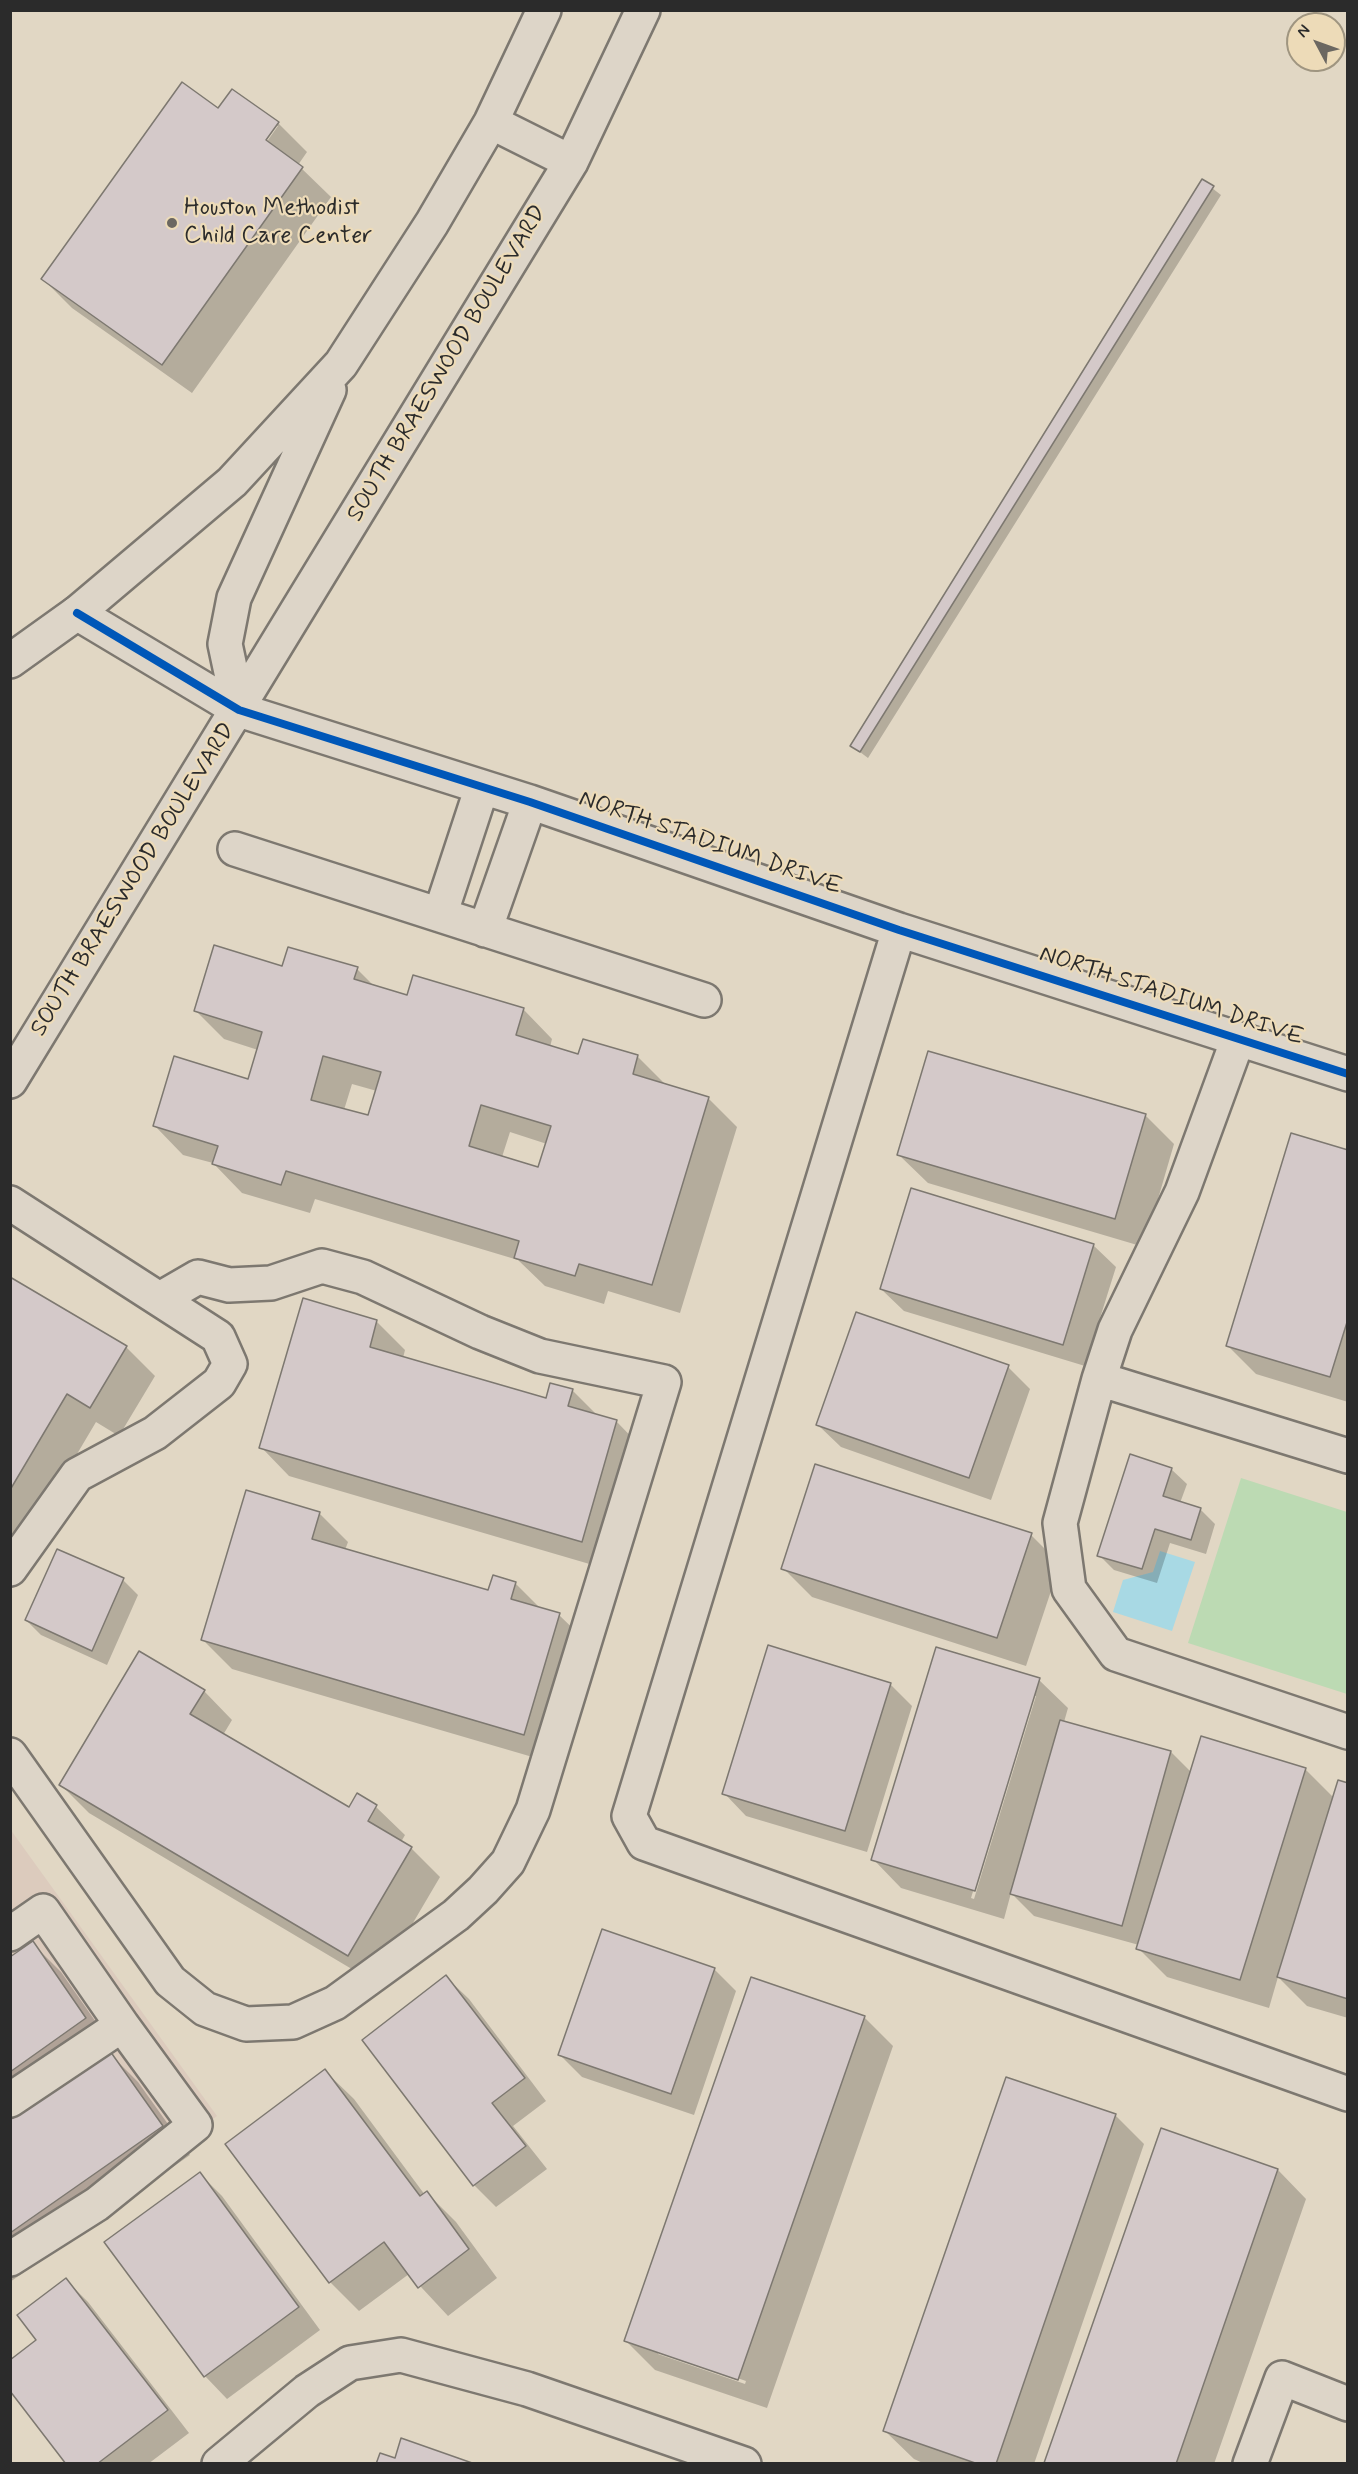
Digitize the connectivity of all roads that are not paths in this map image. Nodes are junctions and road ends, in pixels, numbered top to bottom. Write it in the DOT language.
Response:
graph roads {
  1 [pos="544,10"];
  2 [pos="643,10"];
  3 [pos="491,122"];
  4 [pos="571,162"];
  5 [pos="341,364"];
  6 [pos="77,613"];
  7 [pos="10,662"];
  8 [pos="239,710"];
  9 [pos="482,787"];
  10 [pos="530,802"];
  11 [pos="235,849"];
  12 [pos="440,915"];
  13 [pos="485,930"];
  14 [pos="899,930"];
  15 [pos="704,1000"];
  16 [pos="1238,1039"];
  17 [pos="1347,1074"];
  18 [pos="10,1081"];
  19 [pos="10,1203"];
  20 [pos="160,1299"];
  21 [pos="1099,1379"];
  22 [pos="1347,1456"];
  23 [pos="10,1569"];
  24 [pos="1347,1732"];
  25 [pos="10,1755"];
  26 [pos="10,1934"];
  27 [pos="122,2025"];
  28 [pos="1347,2094"];
  29 [pos="10,2100"];
  30 [pos="10,2259"];
  31 [pos="1347,2404"];
  32 [pos="219,2463"];
  33 [pos="744,2463"];
  34 [pos="1250,2463"];
  1 -- 3 [label="main road, SOUTH BRAESWOOD BOULEVARD"];
  2 -- 4 [label="main road, SOUTH BRAESWOOD BOULEVARD"];
  3 -- 4 [label="main road"];
  3 -- 5 [label="main road, SOUTH BRAESWOOD BOULEVARD"];
  4 -- 8 [label="main road, SOUTH BRAESWOOD BOULEVARD"];
  5 -- 6 [label="main road, SOUTH BRAESWOOD BOULEVARD"];
  5 -- 8 [label="main road, SOUTH BRAESWOOD BOULEVARD"];
  6 -- 7 [label="main road, SOUTH BRAESWOOD BOULEVARD"];
  6 -- 8 [label="main road, NORTH STADIUM DRIVE"];
  8 -- 9 [label="main road, NORTH STADIUM DRIVE"];
  8 -- 18 [label="main road, SOUTH BRAESWOOD BOULEVARD"];
  9 -- 10 [label="main road, NORTH STADIUM DRIVE"];
  9 -- 12 [label="main road"];
  10 -- 13 [label="main road"];
  10 -- 14 [label="main road, NORTH STADIUM DRIVE"];
  11 -- 12 [label="main road"];
  12 -- 13 [label="main road"];
  13 -- 15 [label="main road"];
  14 -- 16 [label="main road, NORTH STADIUM DRIVE"];
  14 -- 28 [label="main road"];
  16 -- 17 [label="main road, NORTH STADIUM DRIVE"];
  16 -- 21 [label="main road"];
  19 -- 20 [label="main road"];
  20 -- 23 [label="main road"];
  20 -- 25 [label="main road"];
  21 -- 22 [label="main road"];
  21 -- 24 [label="main road"];
  26 -- 27 [label="main road"];
  27 -- 29 [label="main road"];
  27 -- 30 [label="main road"];
  31 -- 34 [label="main road"];
  32 -- 33 [label="main road"];
}
